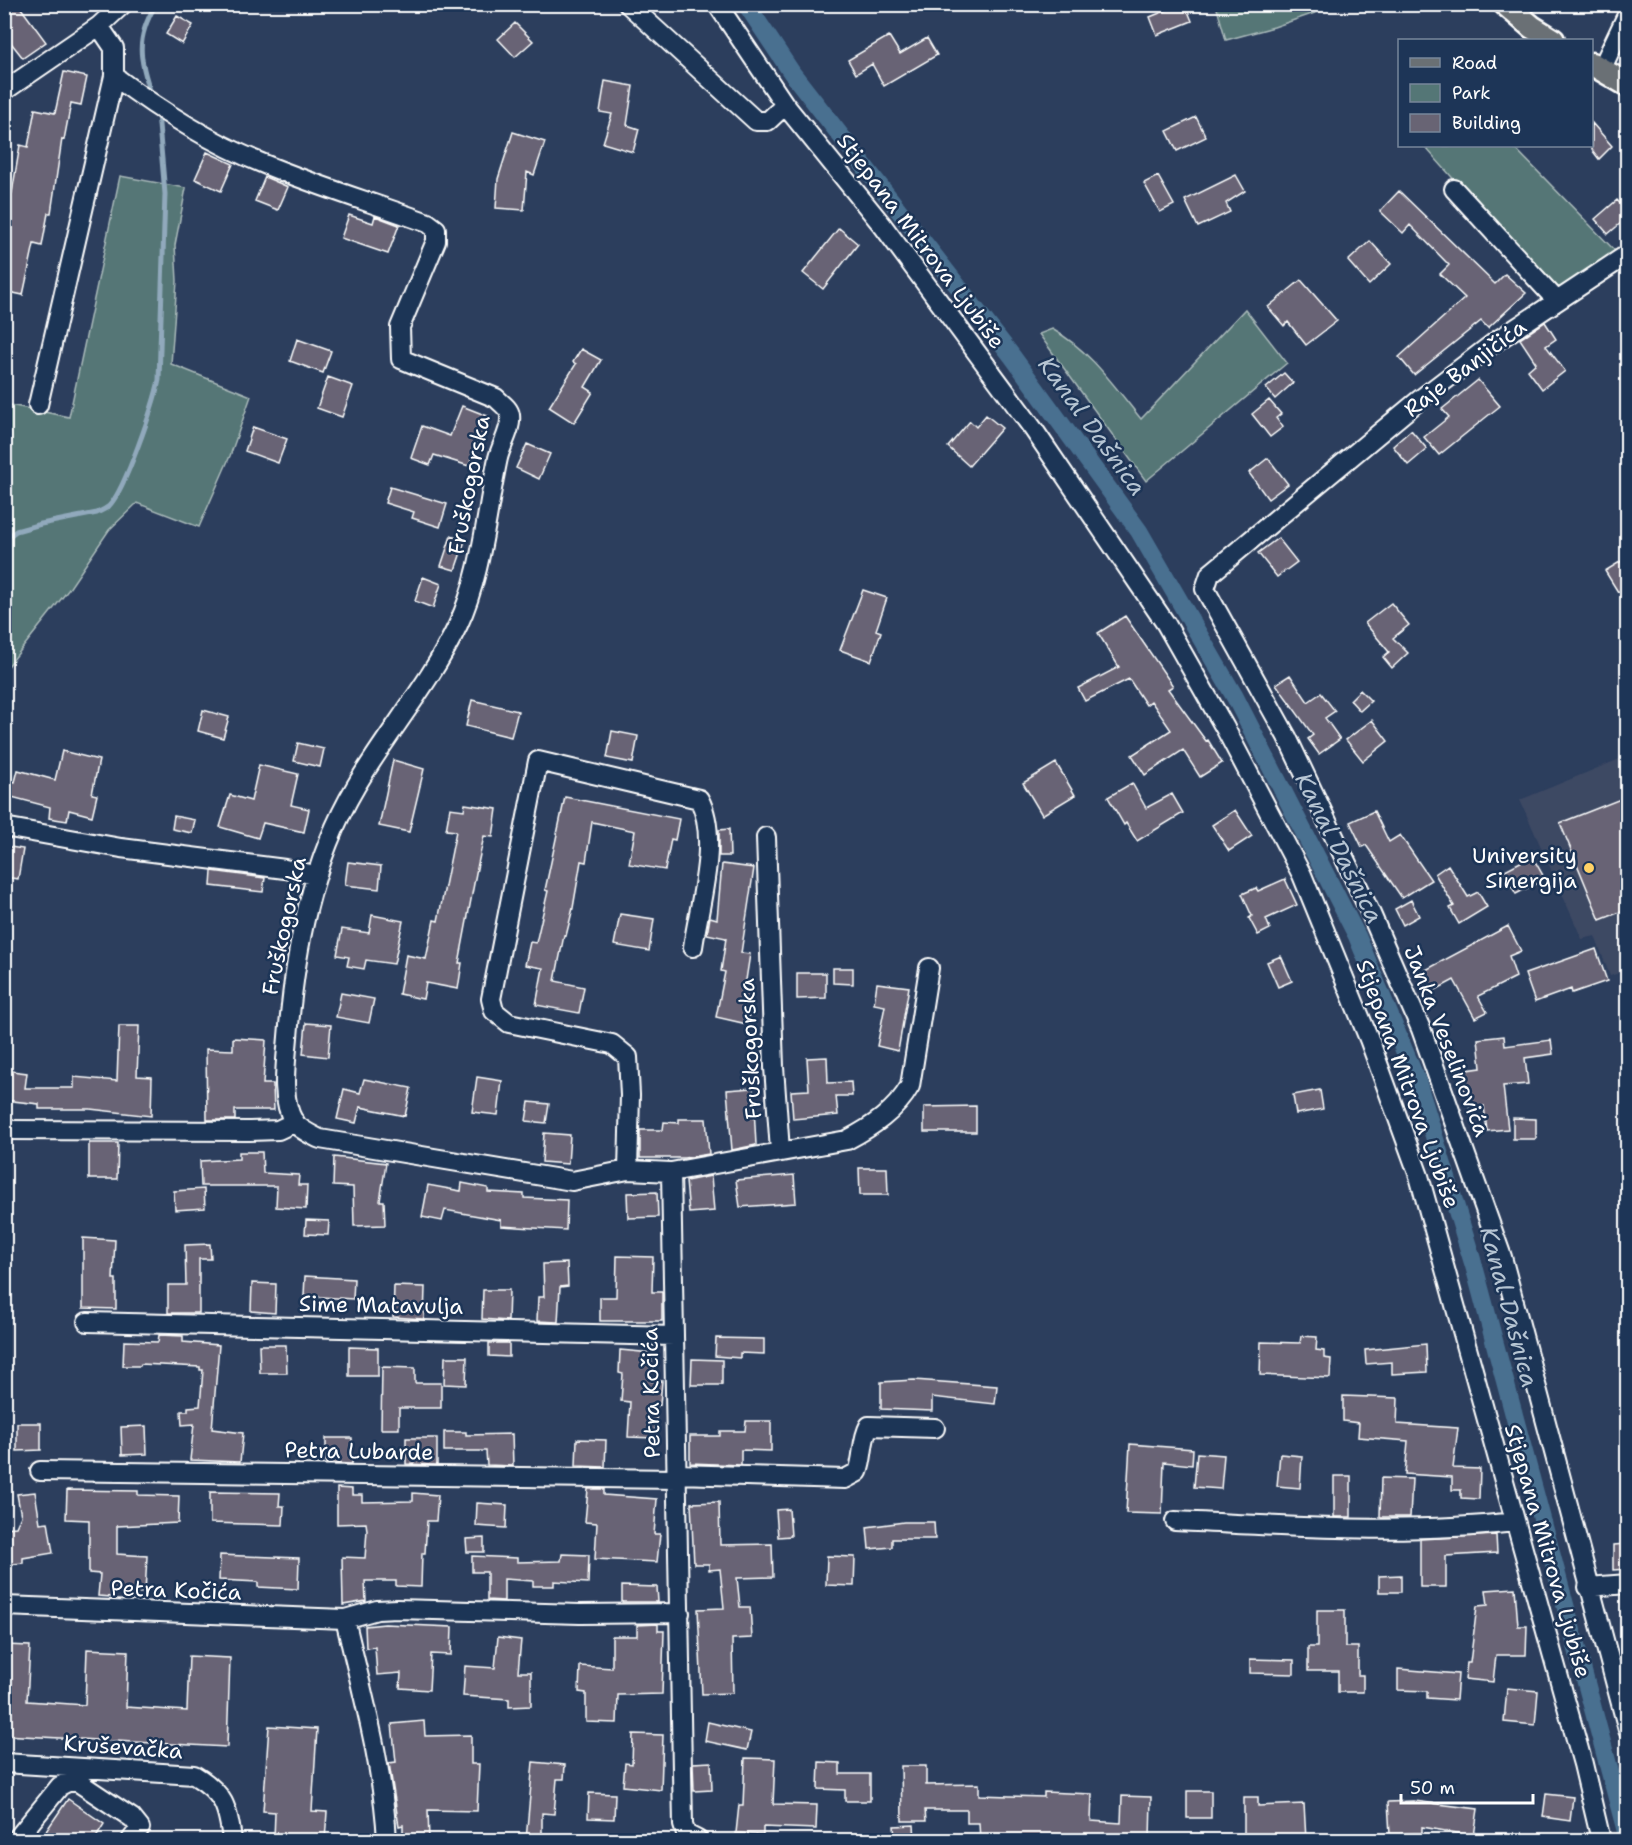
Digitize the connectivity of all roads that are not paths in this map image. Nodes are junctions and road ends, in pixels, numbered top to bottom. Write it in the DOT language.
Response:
graph roads {
  1 [pos="123,4"];
  2 [pos="628,4"];
  3 [pos="717,4"];
  4 [pos="1505,4"];
  5 [pos="1628,13"];
  6 [pos="99,26"];
  7 [pos="1551,39"];
  8 [pos="1596,67"];
  9 [pos="114,76"];
  10 [pos="1628,85"];
  11 [pos="4,91"];
  12 [pos="785,105"];
  13 [pos="1454,189"];
  14 [pos="1628,254"];
  15 [pos="1557,301"];
  16 [pos="38,405"];
  17 [pos="1375,437"];
  18 [pos="4,826"];
  19 [pos="766,837"];
  20 [pos="316,875"];
  21 [pos="693,947"];
  22 [pos="929,968"];
  23 [pos="295,1122"];
  24 [pos="4,1130"];
  25 [pos="780,1151"];
  26 [pos="628,1170"];
  27 [pos="670,1172"];
  28 [pos="87,1322"];
  29 [pos="674,1336"];
  30 [pos="935,1428"];
  31 [pos="40,1471"];
  32 [pos="677,1477"];
  33 [pos="1175,1521"];
  34 [pos="1515,1522"];
  35 [pos="1628,1584"];
  36 [pos="1588,1587"];
  37 [pos="4,1606"];
  38 [pos="680,1613"];
  39 [pos="345,1619"];
  40 [pos="1628,1730"];
  41 [pos="4,1763"];
  42 [pos="689,1838"];
  43 [pos="16,1840"];
  44 [pos="131,1840"];
  45 [pos="232,1840"];
  46 [pos="387,1840"];
  47 [pos="1601,1840"];
  1 -- 6 [label="street"];
  2 -- 12 [label="street"];
  3 -- 12 [label="street, Stjepana Mitrova Ljubiše"];
  4 -- 7 [label="main road"];
  5 -- 8 [label="street"];
  6 -- 9 [label="street"];
  6 -- 11 [label="street"];
  8 -- 10 [label="main road"];
  9 -- 16 [label="street"];
  9 -- 20 [label="street, Fruškogorska"];
  12 -- 34 [label="street, Stjepana Mitrova Ljubiše"];
  13 -- 15 [label="street"];
  14 -- 15 [label="street, Raje Banjičića"];
  15 -- 17 [label="street, Raje Banjičića"];
  17 -- 36 [label="street, Janka Veselinovića"];
  18 -- 20 [label="street"];
  19 -- 25 [label="street, Fruškogorska"];
  20 -- 23 [label="street, Fruškogorska"];
  21 -- 26 [label="street"];
  22 -- 25 [label="street, Fruškogorska"];
  23 -- 24 [label="street"];
  23 -- 26 [label="street, Fruškogorska"];
  25 -- 27 [label="street, Fruškogorska"];
  26 -- 27 [label="street, Fruškogorska"];
  27 -- 29 [label="street, Petra Kočića"];
  28 -- 29 [label="street, Sime Matavulja"];
  29 -- 32 [label="street, Petra Kočića"];
  30 -- 32 [label="street, Petra Lubarde"];
  31 -- 32 [label="street, Petra Lubarde"];
  32 -- 38 [label="street, Petra Kočića"];
  33 -- 34 [label="street"];
  34 -- 47 [label="street, Stjepana Mitrova Ljubiše"];
  35 -- 36 [label="street"];
  36 -- 40 [label="street, Janka Veselinovića"];
  37 -- 39 [label="street, Petra Kočića"];
  38 -- 39 [label="street, Petra Kočića"];
  38 -- 42 [label="street, Petra Kočića"];
  39 -- 46 [label="street"];
  41 -- 45 [label="street, Kruševačka"];
  43 -- 44 [label="street"];
}
